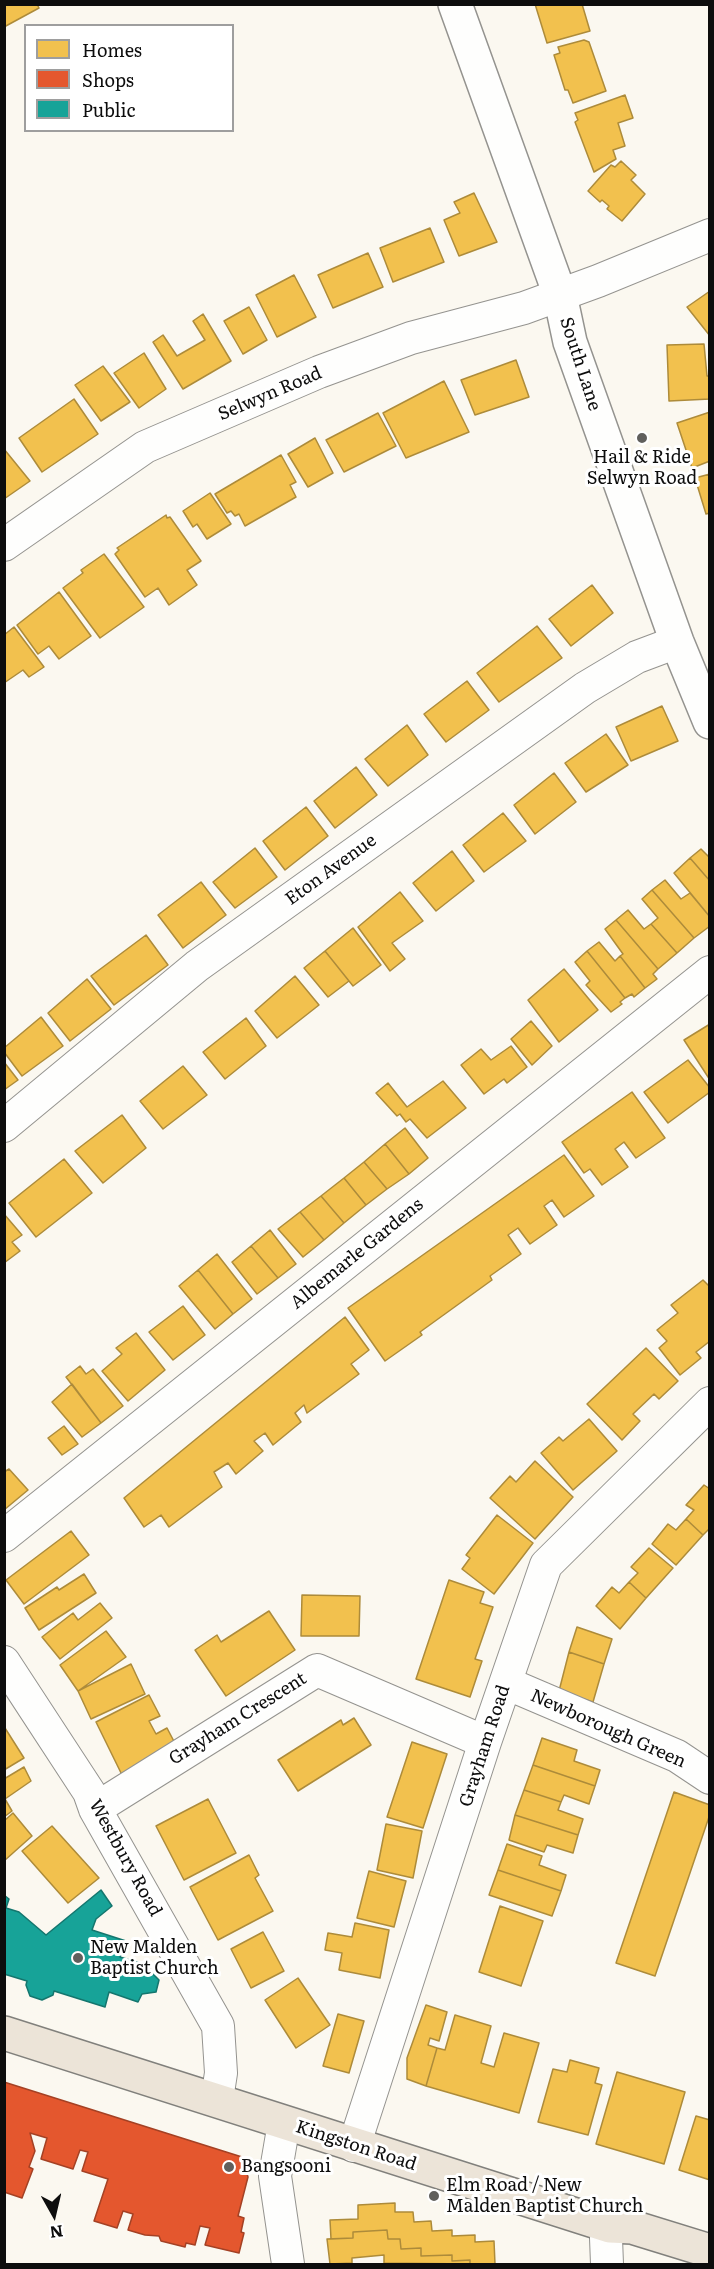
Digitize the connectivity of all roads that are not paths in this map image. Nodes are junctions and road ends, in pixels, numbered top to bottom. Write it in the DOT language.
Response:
graph roads {
  1 [pos="455,4"];
  2 [pos="710,235"];
  3 [pos="560,295"];
  4 [pos="4,545"];
  5 [pos="677,642"];
  6 [pos="710,722"];
  7 [pos="710,972"];
  8 [pos="4,1126"];
  9 [pos="710,1402"];
  10 [pos="4,1536"];
  11 [pos="4,1662"];
  12 [pos="506,1683"];
  13 [pos="485,1742"];
  14 [pos="710,1778"];
  15 [pos="95,1809"];
  16 [pos="4,2033"];
  17 [pos="217,2099"];
  18 [pos="284,2123"];
  19 [pos="354,2146"];
  20 [pos="610,2226"];
  21 [pos="710,2251"];
  22 [pos="288,2265"];
  23 [pos="607,2265"];
  1 -- 3 [label="street, South Lane"];
  2 -- 3 [label="street, Selwyn Road"];
  3 -- 4 [label="street, Selwyn Road"];
  3 -- 5 [label="street, South Lane"];
  5 -- 6 [label="street, South Lane"];
  5 -- 8 [label="street, Eton Avenue"];
  7 -- 10 [label="street, Albemarle Gardens"];
  9 -- 12 [label="street, Grayham Road"];
  11 -- 15 [label="street, Westbury Road"];
  12 -- 13 [label="street, Grayham Road"];
  12 -- 14 [label="street, Newborough Green"];
  13 -- 15 [label="street, Grayham Crescent"];
  13 -- 19 [label="street, Grayham Road"];
  15 -- 17 [label="street, Westbury Road"];
  16 -- 17 [label="main road, Kingston Road"];
  17 -- 18 [label="main road, Kingston Road"];
  18 -- 19 [label="main road, Kingston Road"];
  18 -- 22 [label="street"];
  19 -- 20 [label="main road, Kingston Road"];
  20 -- 21 [label="main road, Kingston Road"];
  20 -- 23 [label="street"];
}
